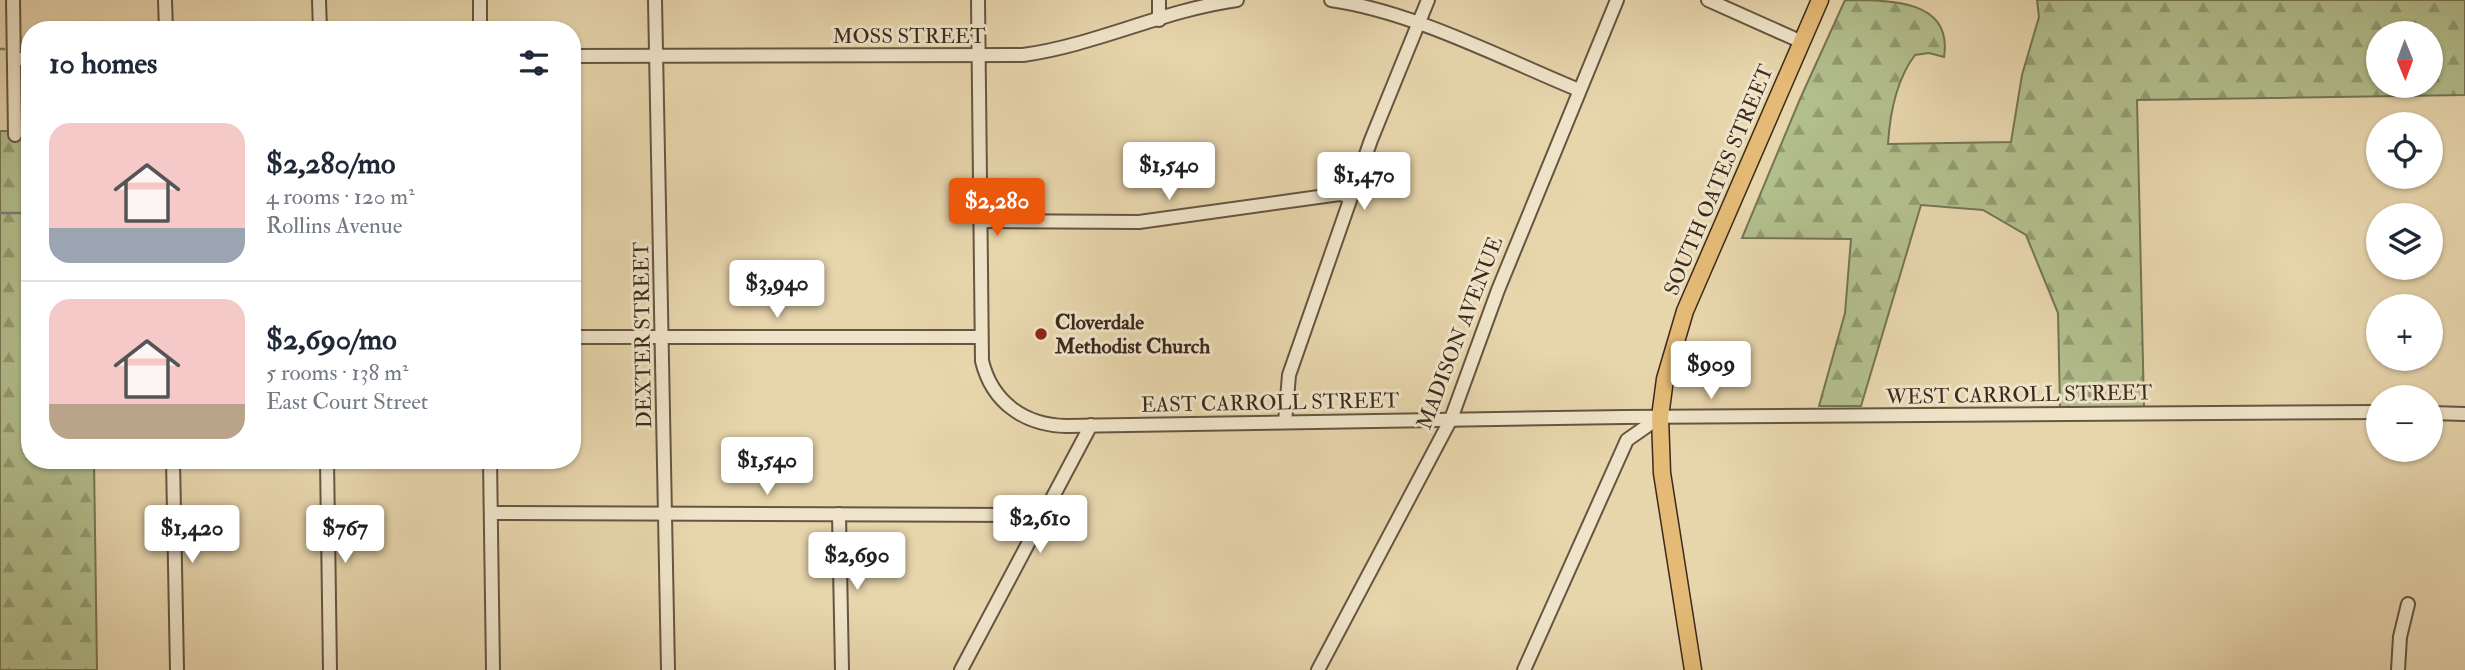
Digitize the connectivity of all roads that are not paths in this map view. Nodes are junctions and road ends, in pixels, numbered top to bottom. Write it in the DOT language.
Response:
graph roads {
  1 [pos="13,0"];
  2 [pos="165,0"];
  3 [pos="319,0"];
  4 [pos="480,0"];
  5 [pos="655,0"];
  6 [pos="978,0"];
  7 [pos="1159,0"];
  8 [pos="1237,0"];
  9 [pos="1331,0"];
  10 [pos="1428,0"];
  11 [pos="1617,0"];
  12 [pos="1708,0"];
  13 [pos="1820,0"];
  14 [pos="1159,20"];
  15 [pos="166,21"];
  16 [pos="320,21"];
  17 [pos="480,21"];
  18 [pos="1418,24"];
  19 [pos="1802,42"];
  20 [pos="656,55"];
  21 [pos="978,55"];
  22 [pos="581,56"];
  23 [pos="14,59"];
  24 [pos="21,59"];
  25 [pos="1579,90"];
  26 [pos="15,135"];
  27 [pos="1352,197"];
  28 [pos="980,220"];
  29 [pos="581,337"];
  30 [pos="662,337"];
  31 [pos="981,337"];
  32 [pos="2366,412"];
  33 [pos="2443,413"];
  34 [pos="2465,414"];
  35 [pos="1660,417"];
  36 [pos="1451,419"];
  37 [pos="1285,422"];
  38 [pos="1091,425"];
  39 [pos="173,469"];
  40 [pos="327,469"];
  41 [pos="490,469"];
  42 [pos="491,513"];
  43 [pos="666,514"];
  44 [pos="839,514"];
  45 [pos="1043,515"];
  46 [pos="2408,604"];
  47 [pos="177,670"];
  48 [pos="330,670"];
  49 [pos="493,670"];
  50 [pos="668,670"];
  51 [pos="842,670"];
  52 [pos="961,670"];
  53 [pos="1318,670"];
  54 [pos="1524,670"];
  55 [pos="1693,670"];
  56 [pos="2398,670"];
  1 -- 23 [label="street"];
  2 -- 15 [label="street"];
  3 -- 16 [label="street"];
  4 -- 17 [label="street"];
  5 -- 20 [label="street, DEXTER STREET"];
  6 -- 21 [label="street, EAST CARROLL STREET"];
  7 -- 14 [label="street"];
  8 -- 14 [label="street, MOSS STREET"];
  9 -- 18 [label="street"];
  10 -- 18 [label="street"];
  11 -- 25 [label="street, MADISON AVENUE"];
  12 -- 19 [label="street"];
  13 -- 19 [label="main road, SOUTH OATES STREET"];
  14 -- 21 [label="street, MOSS STREET"];
  18 -- 25 [label="street"];
  18 -- 27 [label="street"];
  19 -- 35 [label="main road, SOUTH OATES STREET"];
  20 -- 21 [label="street, MOSS STREET"];
  20 -- 22 [label="street, MOSS STREET"];
  20 -- 30 [label="street, DEXTER STREET"];
  21 -- 28 [label="street, EAST CARROLL STREET"];
  23 -- 24 [label="street"];
  23 -- 26 [label="street"];
  25 -- 36 [label="street, MADISON AVENUE"];
  27 -- 28 [label="street"];
  27 -- 37 [label="street"];
  28 -- 31 [label="street, EAST CARROLL STREET"];
  29 -- 30 [label="street"];
  30 -- 31 [label="street"];
  30 -- 43 [label="street, DEXTER STREET"];
  31 -- 38 [label="street, EAST CARROLL STREET"];
  32 -- 35 [label="street, WEST CARROLL STREET"];
  33 -- 34 [label="street"];
  35 -- 36 [label="street, EAST CARROLL STREET"];
  35 -- 54 [label="street"];
  35 -- 55 [label="main road, SOUTH OATES STREET"];
  36 -- 37 [label="street, EAST CARROLL STREET"];
  36 -- 53 [label="street, MADISON AVENUE"];
  37 -- 38 [label="street, EAST CARROLL STREET"];
  38 -- 45 [label="street"];
  39 -- 47 [label="street"];
  40 -- 48 [label="street"];
  41 -- 42 [label="street"];
  42 -- 43 [label="street"];
  42 -- 49 [label="street"];
  43 -- 44 [label="street"];
  43 -- 50 [label="street, DEXTER STREET"];
  44 -- 45 [label="street"];
  44 -- 51 [label="street"];
  45 -- 52 [label="street"];
  46 -- 56 [label="street"];
}
